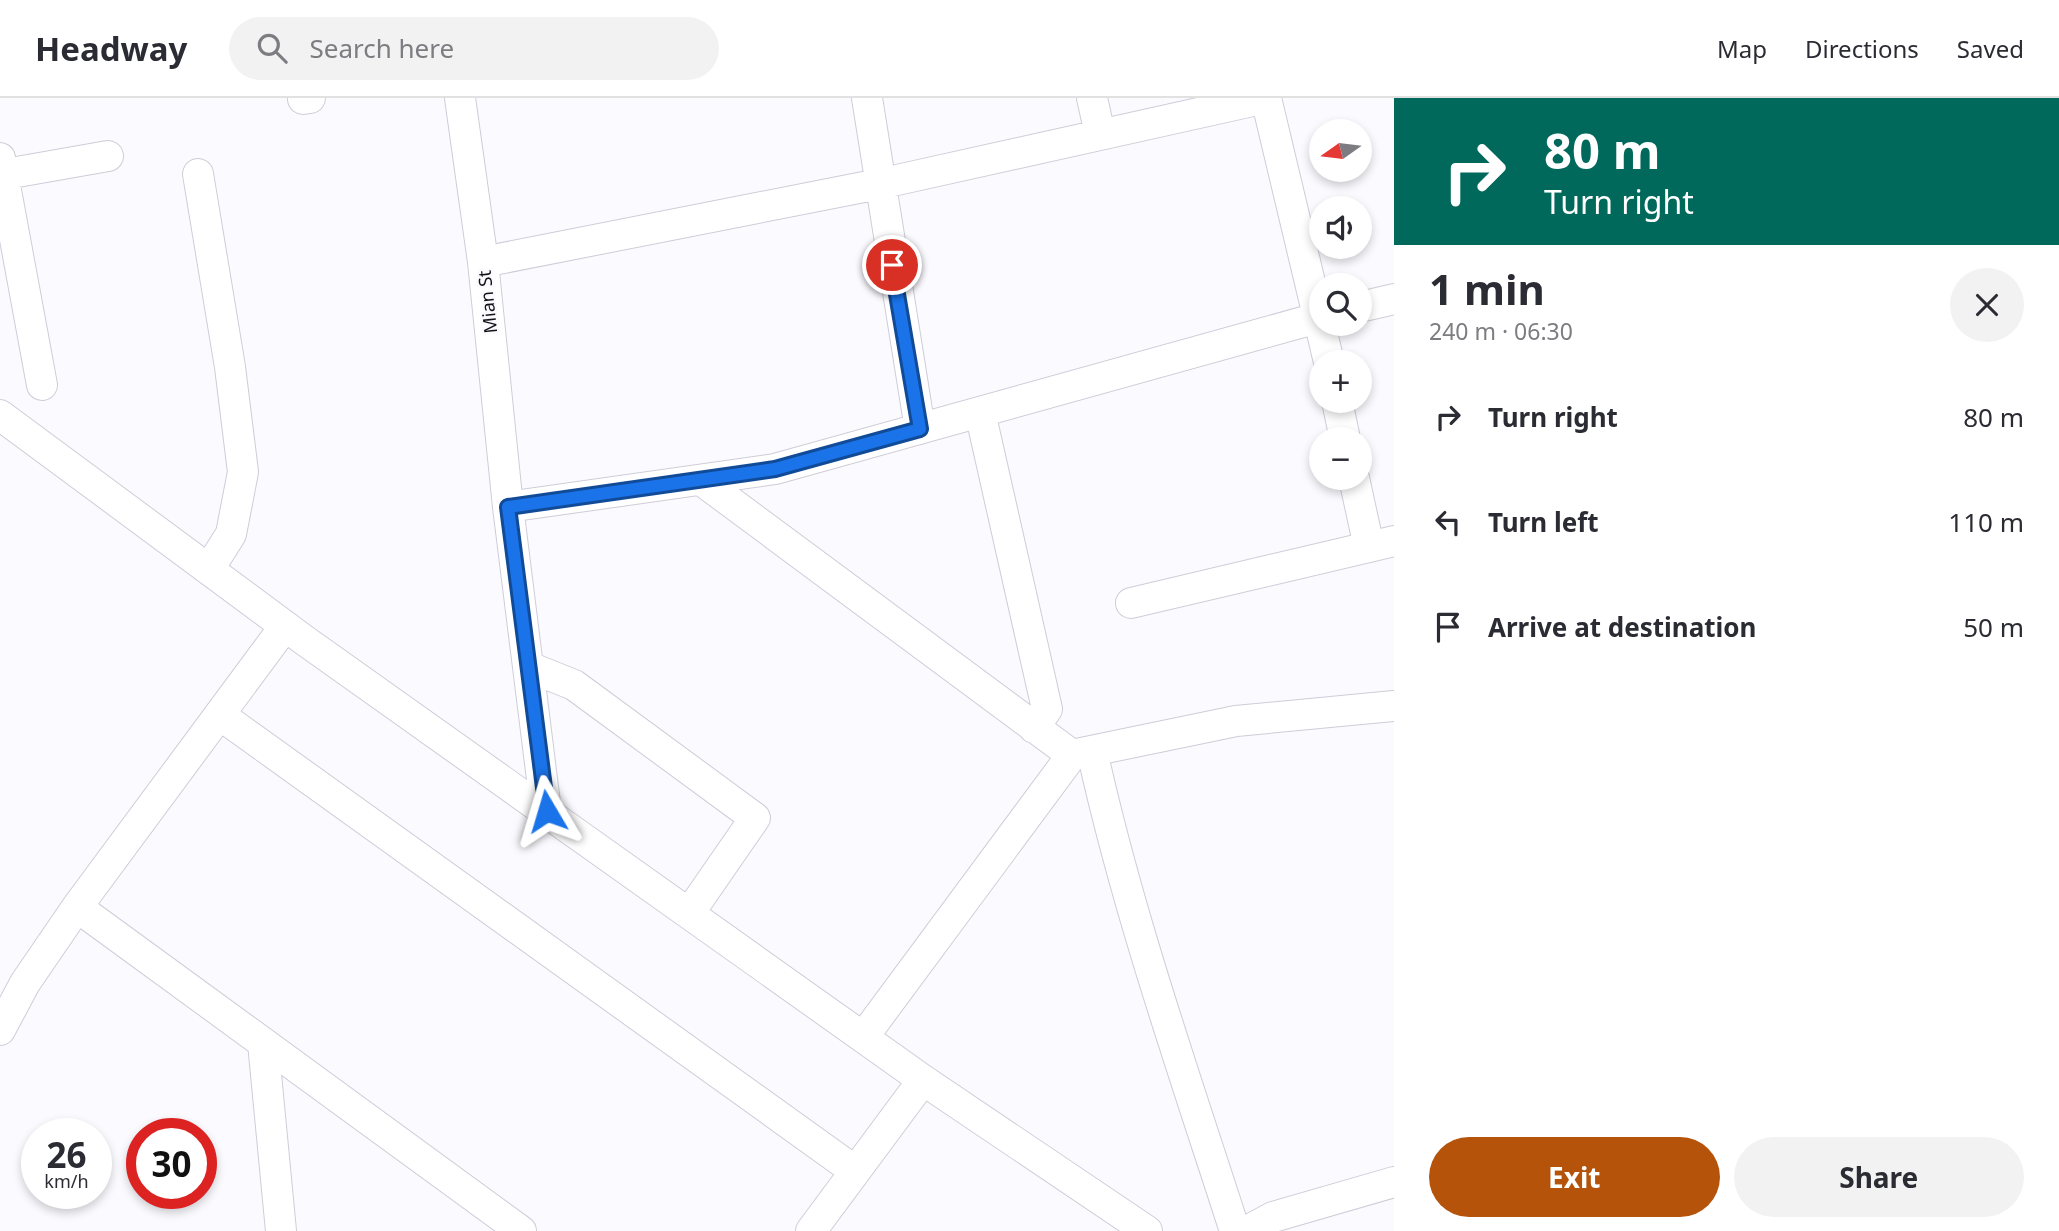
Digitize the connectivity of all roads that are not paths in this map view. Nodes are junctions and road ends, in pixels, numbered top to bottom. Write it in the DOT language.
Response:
graph roads {
  1 [pos="310,98"];
  2 [pos="460,98"];
  3 [pos="867,98"];
  4 [pos="1092,98"];
  5 [pos="1266,98"];
  6 [pos="303,99"];
  7 [pos="1100,134"];
  8 [pos="108,156"];
  9 [pos="1,169"];
  10 [pos="198,174"];
  11 [pos="879,184"];
  12 [pos="483,262"];
  13 [pos="1309,273"];
  14 [pos="1394,299"];
  15 [pos="1372,304"];
  16 [pos="1309,321"];
  17 [pos="42,384"];
  18 [pos="979,412"];
  19 [pos="0,415"];
  20 [pos="920,429"];
  21 [pos="701,480"];
  22 [pos="1359,490"];
  23 [pos="508,507"];
  24 [pos="1381,544"];
  25 [pos="208,569"];
  26 [pos="1132,603"];
  27 [pos="285,626"];
  28 [pos="529,667"];
  29 [pos="1394,706"];
  30 [pos="220,715"];
  31 [pos="1034,728"];
  32 [pos="1082,753"];
  33 [pos="547,811"];
  34 [pos="77,907"];
  35 [pos="690,912"];
  36 [pos="13,980"];
  37 [pos="0,1030"];
  38 [pos="864,1037"];
  39 [pos="263,1043"];
  40 [pos="923,1080"];
  41 [pos="855,1171"];
  42 [pos="1394,1182"];
  43 [pos="281,1231"];
  44 [pos="522,1231"];
  45 [pos="811,1231"];
  46 [pos="1147,1231"];
  47 [pos="1235,1231"];
  48 [pos="1247,1231"];
  1 -- 6 [label="street"];
  2 -- 12 [label="street, Mian St"];
  3 -- 11 [label="street"];
  4 -- 7 [label="street"];
  5 -- 7 [label="street"];
  5 -- 13 [label="street"];
  7 -- 11 [label="street"];
  8 -- 9 [label="street"];
  9 -- 17 [label="street"];
  10 -- 25 [label="street"];
  11 -- 12 [label="street"];
  11 -- 20 [label="street"];
  12 -- 23 [label="street, Mian St"];
  14 -- 15 [label="street"];
  16 -- 18 [label="street"];
  18 -- 20 [label="street"];
  18 -- 31 [label="street"];
  19 -- 25 [label="street"];
  20 -- 21 [label="street"];
  21 -- 23 [label="street"];
  21 -- 31 [label="street"];
  22 -- 24 [label="street"];
  23 -- 28 [label="street, Mian St"];
  24 -- 26 [label="street"];
  25 -- 27 [label="street"];
  27 -- 30 [label="street"];
  27 -- 33 [label="street"];
  28 -- 33 [label="street, Mian St"];
  28 -- 35 [label="street"];
  29 -- 32 [label="street"];
  30 -- 34 [label="street"];
  30 -- 41 [label="street"];
  31 -- 32 [label="street"];
  32 -- 38 [label="street"];
  32 -- 47 [label="street"];
  33 -- 35 [label="street"];
  34 -- 36 [label="street"];
  34 -- 39 [label="street"];
  35 -- 38 [label="street"];
  36 -- 37 [label="street"];
  38 -- 40 [label="street"];
  39 -- 43 [label="street"];
  39 -- 44 [label="street"];
  40 -- 41 [label="street"];
  40 -- 46 [label="street"];
  41 -- 45 [label="street"];
  42 -- 48 [label="street"];
}
